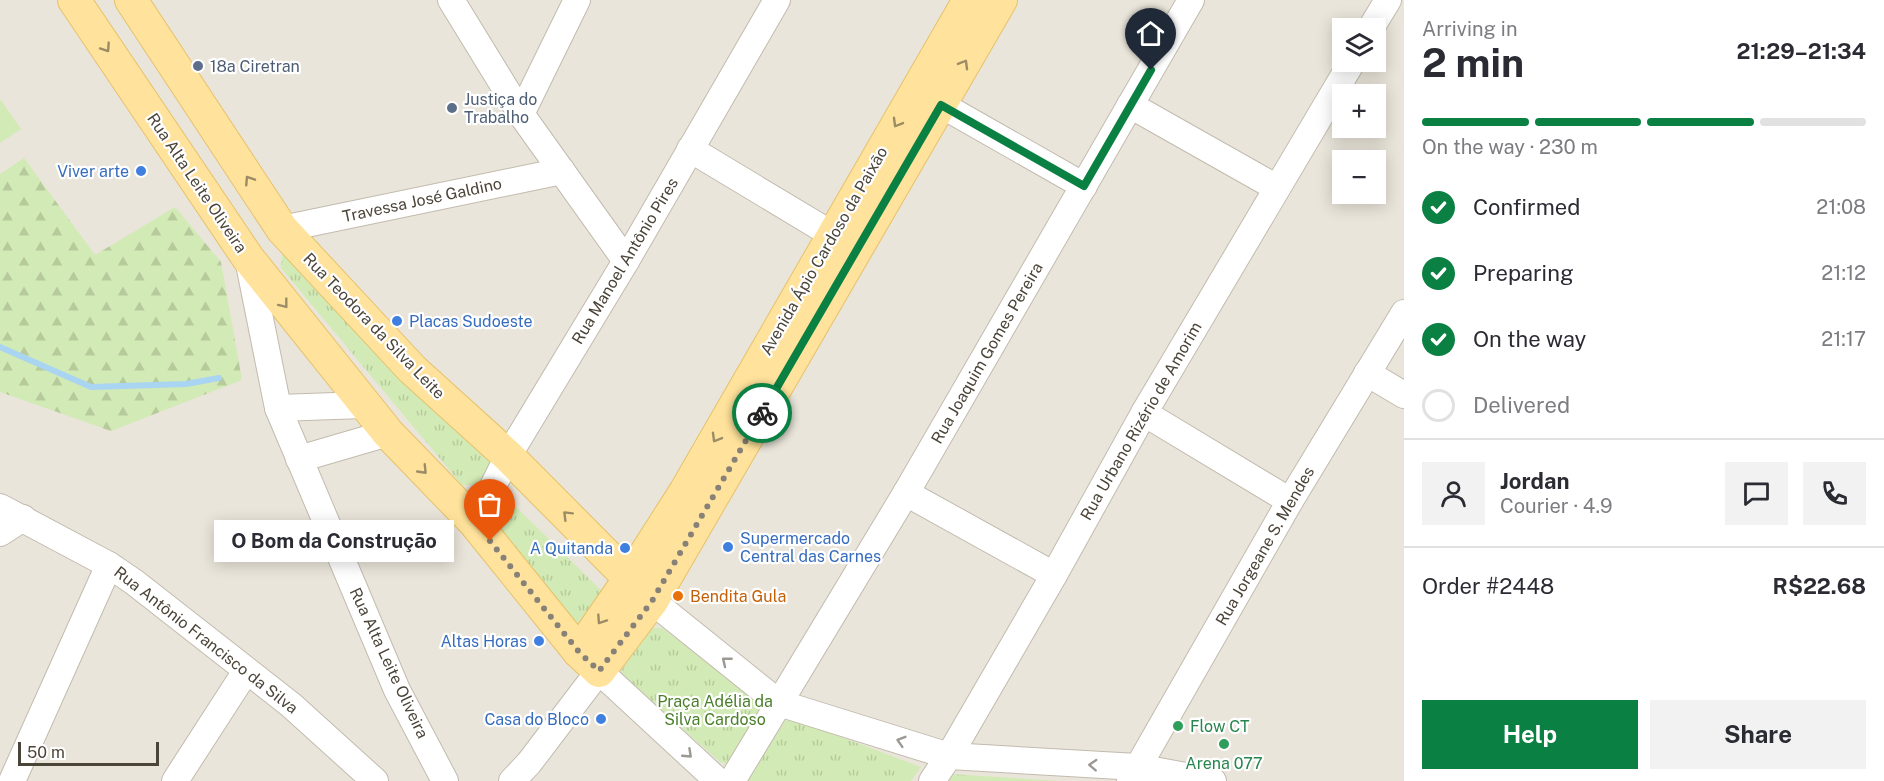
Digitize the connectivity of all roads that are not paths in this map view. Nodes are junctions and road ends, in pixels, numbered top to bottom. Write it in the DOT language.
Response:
graph roads {
  1 [pos="74,0"];
  2 [pos="131,0"];
  3 [pos="451,0"];
  4 [pos="577,0"];
  5 [pos="777,0"];
  6 [pos="969,0"];
  7 [pos="1001,0"];
  8 [pos="1191,0"];
  9 [pos="1388,0"];
  10 [pos="1377,18"];
  11 [pos="1346,72"];
  12 [pos="928,98"];
  13 [pos="1130,105"];
  14 [pos="521,114"];
  15 [pos="690,149"];
  16 [pos="562,171"];
  17 [pos="882,179"];
  18 [pos="1084,186"];
  19 [pos="1277,188"];
  20 [pos="282,229"];
  21 [pos="833,235"];
  22 [pos="248,258"];
  23 [pos="626,261"];
  24 [pos="1404,313"];
  25 [pos="1367,373"];
  26 [pos="1404,395"];
  27 [pos="364,405"];
  28 [pos="278,408"];
  29 [pos="1144,413"];
  30 [pos="388,433"];
  31 [pos="508,456"];
  32 [pos="299,459"];
  33 [pos="906,493"];
  34 [pos="1290,501"];
  35 [pos="0,507"];
  36 [pos="11,517"];
  37 [pos="475,523"];
  38 [pos="0,533"];
  39 [pos="109,565"];
  40 [pos="1054,575"];
  41 [pos="630,578"];
  42 [pos="652,601"];
  43 [pos="589,662"];
  44 [pos="246,671"];
  45 [pos="779,703"];
  46 [pos="949,756"];
  47 [pos="1133,774"];
  48 [pos="10,775"];
  49 [pos="175,781"];
  50 [pos="375,781"];
  51 [pos="445,781"];
  52 [pos="512,781"];
  53 [pos="718,781"];
  54 [pos="732,781"];
  55 [pos="932,781"];
  56 [pos="1213,781"];
  1 -- 22 [label="main road, Rua Alta Leite Oliveira, one-way"];
  20 -- 2 [label="main road, one-way"];
  3 -- 14 [label="street"];
  4 -- 14 [label="street"];
  5 -- 15 [label="street, Rua Manoel Antônio Pires"];
  6 -- 12 [label="main road, Avenida Ápio Cardoso da Paixão"];
  12 -- 7 [label="main road, Avenida Ápio Cardoso da Paixão, one-way"];
  8 -- 13 [label="street, Rua Joaquim Gomes Pereira"];
  9 -- 10 [label="street"];
  11 -- 19 [label="street, Rua Urbano Rizério de Amorim"];
  12 -- 17 [label="main road, Avenida Ápio Cardoso da Paixão"];
  12 -- 18 [label="street"];
  13 -- 18 [label="street, Rua Joaquim Gomes Pereira"];
  13 -- 19 [label="street"];
  14 -- 16 [label="street"];
  15 -- 21 [label="street"];
  15 -- 23 [label="street, Rua Manoel Antônio Pires"];
  16 -- 20 [label="street, Travessa José Galdino"];
  16 -- 23 [label="street"];
  17 -- 21 [label="main road, Avenida Ápio Cardoso da Paixão"];
  17 -- 42 [label="main road, Avenida Ápio Cardoso da Paixão"];
  18 -- 33 [label="street, Rua Joaquim Gomes Pereira"];
  19 -- 29 [label="street, Rua Urbano Rizério de Amorim"];
  20 -- 31 [label="main road, Rua Teodora da Silva Leite"];
  21 -- 41 [label="main road, Avenida Ápio Cardoso da Paixão, one-way"];
  22 -- 27 [label="main road, one-way"];
  22 -- 28 [label="street, Rua Alta Leite Oliveira"];
  23 -- 31 [label="street, Rua Manoel Antônio Pires"];
  24 -- 25 [label="street, Rua Jorgeane S. Mendes"];
  25 -- 26 [label="street"];
  25 -- 34 [label="street, Rua Jorgeane S. Mendes"];
  27 -- 28 [label="street"];
  27 -- 30 [label="main road"];
  28 -- 32 [label="street, Rua Alta Leite Oliveira"];
  29 -- 34 [label="street"];
  29 -- 40 [label="street, Rua Urbano Rizério de Amorim"];
  30 -- 32 [label="street"];
  30 -- 37 [label="main road, one-way"];
  31 -- 37 [label="street, Rua Manoel Antônio Pires"];
  41 -- 31 [label="main road, Rua Teodora da Silva Leite, one-way"];
  32 -- 51 [label="street, Rua Alta Leite Oliveira"];
  33 -- 40 [label="street"];
  33 -- 45 [label="street, Rua Joaquim Gomes Pereira"];
  34 -- 47 [label="street, Rua Jorgeane S. Mendes"];
  35 -- 36 [label="street, Rua Antônio Francisco da Silva"];
  36 -- 38 [label="street"];
  36 -- 39 [label="street, Rua Antônio Francisco da Silva"];
  37 -- 43 [label="main road"];
  39 -- 44 [label="street, Rua Antônio Francisco da Silva"];
  39 -- 48 [label="street"];
  40 -- 46 [label="street, Rua Urbano Rizério de Amorim"];
  41 -- 42 [label="main road, Rua Teodora da Silva Leite"];
  41 -- 43 [label="main road, Avenida Ápio Cardoso da Paixão, one-way"];
  42 -- 43 [label="main road, Avenida Ápio Cardoso da Paixão"];
  45 -- 42 [label="street, Rua Teodora da Silva Leite, one-way"];
  43 -- 52 [label="street, Avenida Ápio Cardoso da Paixão"];
  43 -- 53 [label="street, one-way"];
  44 -- 49 [label="street"];
  44 -- 50 [label="street, Rua Antônio Francisco da Silva"];
  46 -- 45 [label="street, Rua Teodora da Silva Leite, one-way"];
  45 -- 54 [label="street, Rua Joaquim Gomes Pereira"];
  47 -- 46 [label="street, Rua Teodora da Silva Leite, one-way"];
  46 -- 55 [label="street, Rua Urbano Rizério de Amorim"];
  47 -- 56 [label="street, Rua Teodora da Silva Leite"];
}
